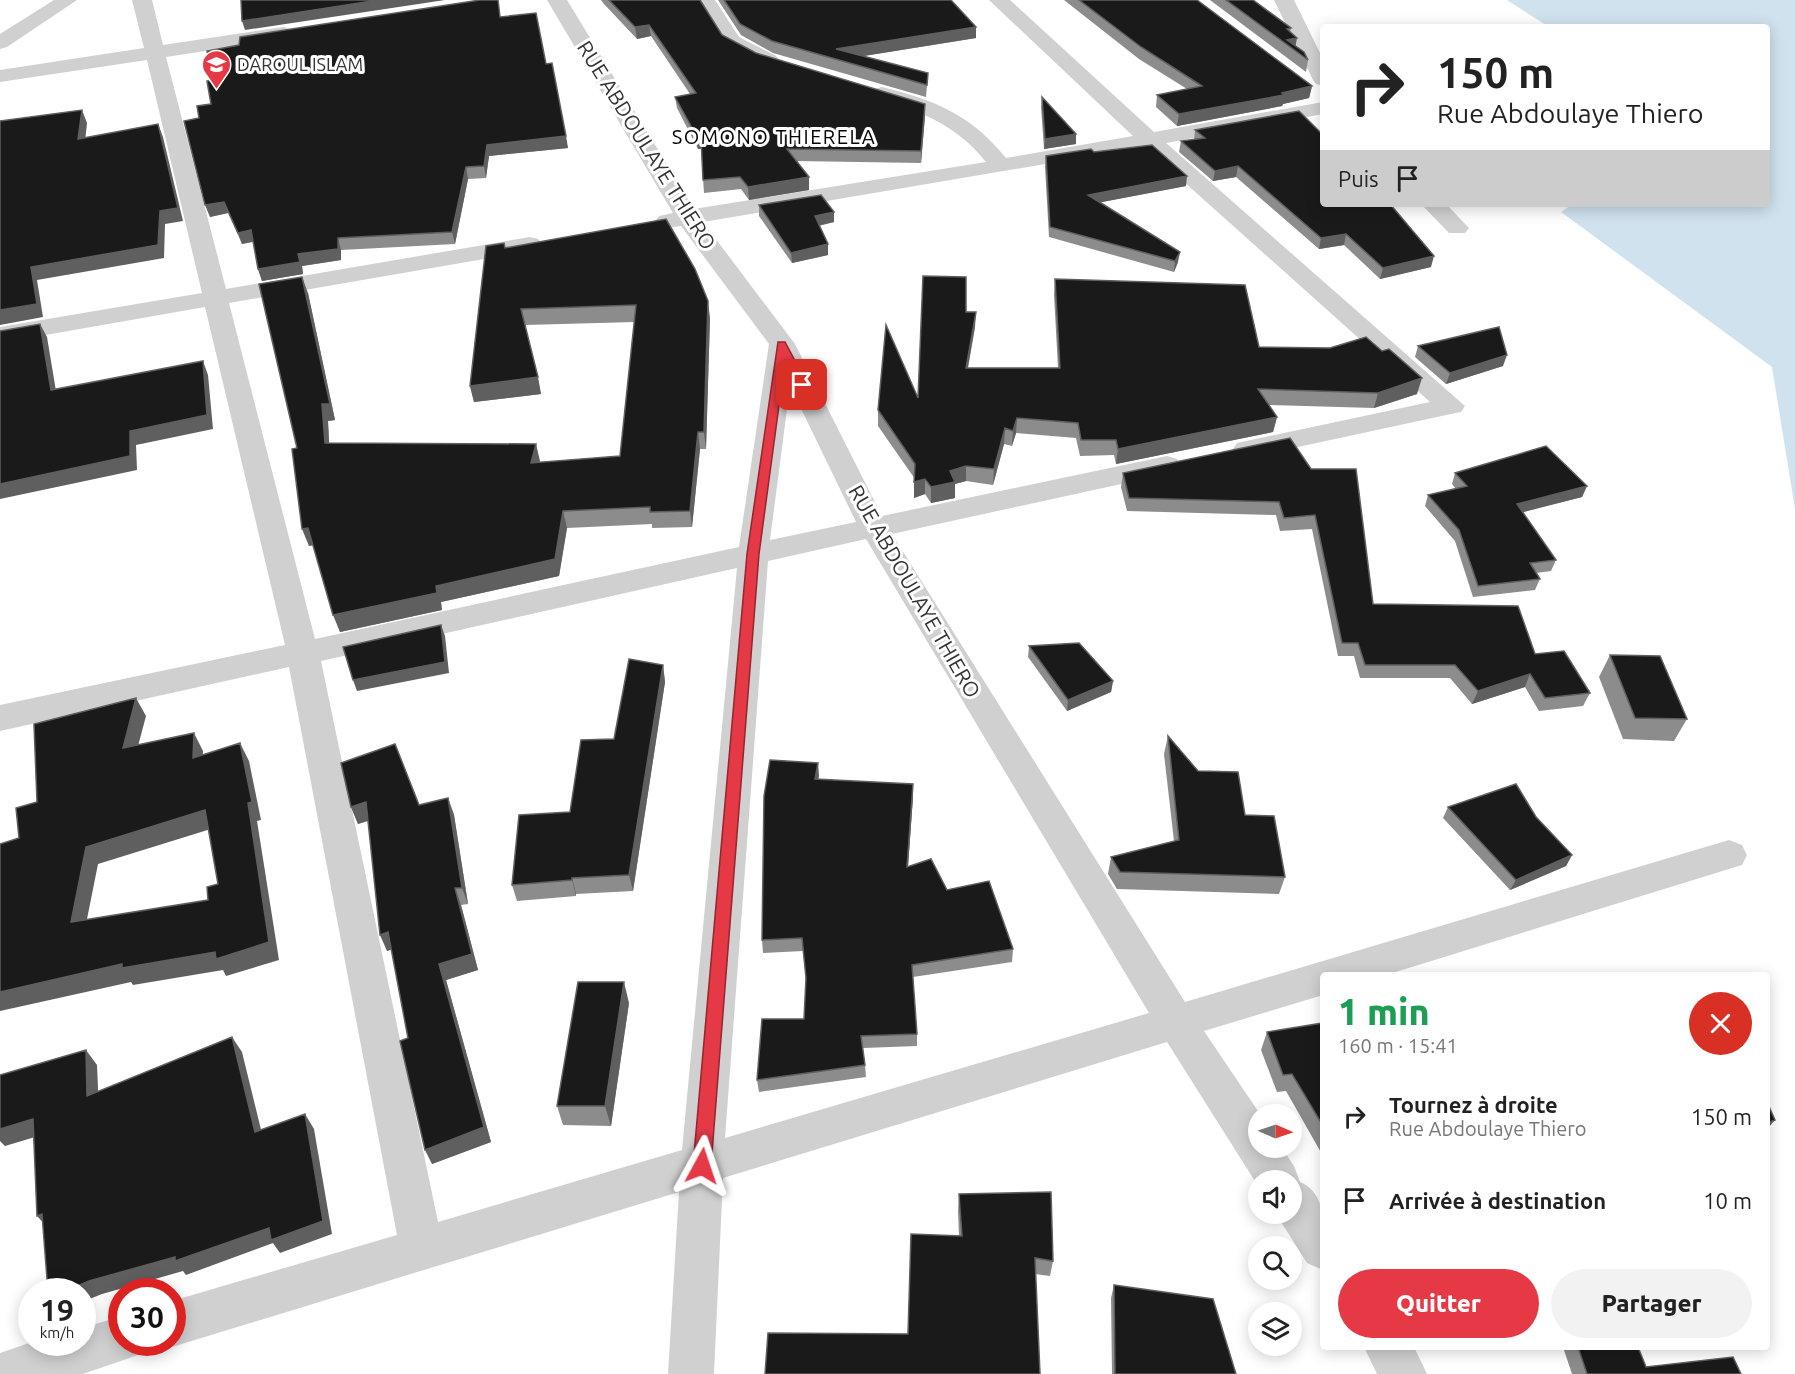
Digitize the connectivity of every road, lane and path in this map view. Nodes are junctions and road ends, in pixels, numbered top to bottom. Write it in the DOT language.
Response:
graph roads {
  1 [pos="67,0"];
  2 [pos="142,0"];
  3 [pos="557,0"];
  4 [pos="705,0"];
  5 [pos="999,0"];
  6 [pos="1284,0"];
  7 [pos="297,31"];
  8 [pos="0,43"];
  9 [pos="155,52"];
  10 [pos="788,65"];
  11 [pos="0,76"];
  12 [pos="1314,82"];
  13 [pos="857,86"];
  14 [pos="1320,109"];
  15 [pos="1148,138"];
  16 [pos="1001,166"];
  17 [pos="1436,207"];
  18 [pos="687,217"];
  19 [pos="640,225"];
  20 [pos="1457,228"];
  21 [pos="557,239"];
  22 [pos="216,298"];
  23 [pos="0,335"];
  24 [pos="782,344"];
  25 [pos="873,527"];
  26 [pos="753,554"];
  27 [pos="303,654"];
  28 [pos="0,718"];
  29 [pos="1729,855"];
  30 [pos="1341,972"];
  31 [pos="1320,979"];
  32 [pos="1176,1022"];
  33 [pos="702,1166"];
  34 [pos="1272,1170"];
  35 [pos="1302,1215"];
  36 [pos="1320,1243"];
  37 [pos="422,1250"];
  38 [pos="186,1320"];
  39 [pos="108,1343"];
  40 [pos="1389,1350"];
  41 [pos="5,1374"];
  42 [pos="691,1374"];
  43 [pos="1404,1374"];
  1 -- 8 [label="street"];
  2 -- 9 [label="street"];
  3 -- 18 [label="street, RUE ABDOULAYE THIERO"];
  4 -- 10 [label="street"];
  5 -- 15 [label="street"];
  6 -- 12 [label="street"];
  7 -- 9 [label="street"];
  9 -- 11 [label="street"];
  9 -- 22 [label="street"];
  13 -- 16 [label="street"];
  14 -- 15 [label="street"];
  15 -- 16 [label="street"];
  15 -- 25 [label="street"];
  16 -- 18 [label="street"];
  17 -- 20 [label="street"];
  18 -- 19 [label="street"];
  18 -- 24 [label="street, RUE ABDOULAYE THIERO"];
  21 -- 22 [label="street"];
  22 -- 23 [label="street"];
  22 -- 27 [label="street"];
  24 -- 25 [label="street, RUE ABDOULAYE THIERO"];
  24 -- 26 [label="street"];
  25 -- 26 [label="street"];
  25 -- 32 [label="street, RUE ABDOULAYE THIERO"];
  26 -- 27 [label="street"];
  26 -- 33 [label="street"];
  27 -- 28 [label="street"];
  27 -- 37 [label="street"];
  29 -- 30 [label="street"];
  31 -- 32 [label="street"];
  32 -- 33 [label="street"];
  32 -- 34 [label="street, RUE ABDOULAYE THIERO"];
  33 -- 37 [label="street"];
  33 -- 42 [label="street"];
  35 -- 36 [label="street"];
  37 -- 38 [label="street"];
  39 -- 41 [label="street"];
  40 -- 43 [label="street"];
}
